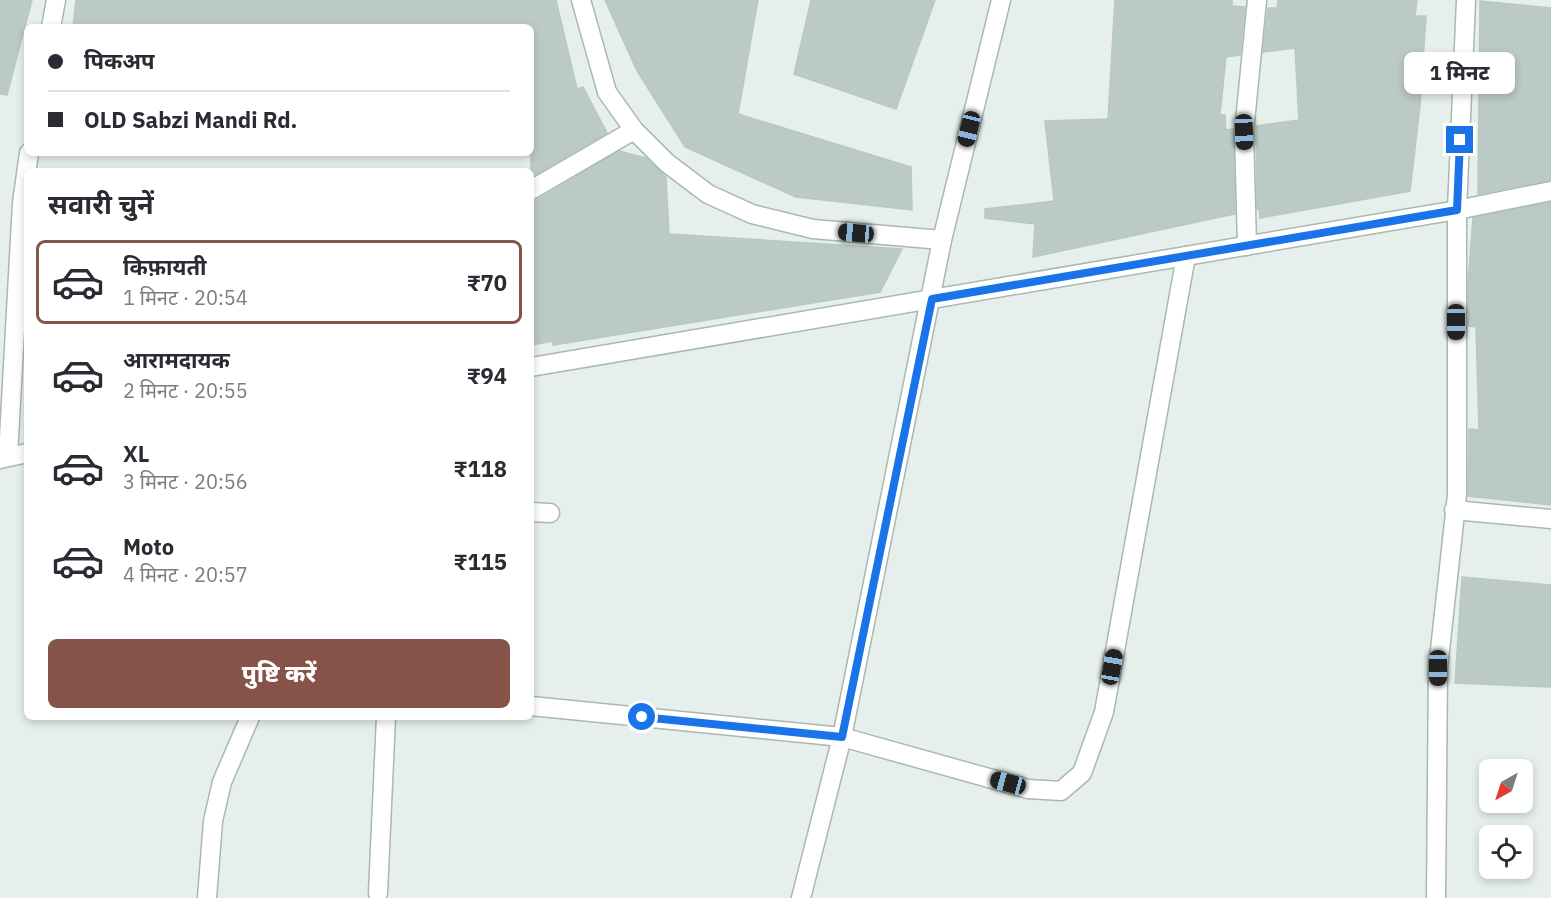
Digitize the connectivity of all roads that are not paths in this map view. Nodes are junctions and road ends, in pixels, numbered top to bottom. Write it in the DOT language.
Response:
graph roads {
  1 [pos="56,0"];
  2 [pos="581,0"];
  3 [pos="1001,0"];
  4 [pos="1257,0"];
  5 [pos="1466,0"];
  6 [pos="52,24"];
  7 [pos="634,130"];
  8 [pos="534,188"];
  9 [pos="24,189"];
  10 [pos="1551,190"];
  11 [pos="1457,210"];
  12 [pos="942,240"];
  13 [pos="1247,246"];
  14 [pos="1186,256"];
  15 [pos="932,299"];
  16 [pos="534,366"];
  17 [pos="24,454"];
  18 [pos="4,457"];
  19 [pos="1454,510"];
  20 [pos="534,512"];
  21 [pos="550,513"];
  22 [pos="1551,519"];
  23 [pos="534,706"];
  24 [pos="249,720"];
  25 [pos="386,720"];
  26 [pos="842,737"];
  27 [pos="378,893"];
  28 [pos="207,898"];
  29 [pos="801,898"];
  30 [pos="1436,898"];
  1 -- 6 [label="street"];
  2 -- 7 [label="street"];
  3 -- 12 [label="street"];
  4 -- 13 [label="street"];
  5 -- 11 [label="street"];
  7 -- 8 [label="street"];
  7 -- 12 [label="street"];
  9 -- 18 [label="street"];
  10 -- 11 [label="street"];
  11 -- 13 [label="street"];
  11 -- 19 [label="street"];
  12 -- 15 [label="street"];
  13 -- 14 [label="street"];
  14 -- 15 [label="street"];
  14 -- 26 [label="street"];
  15 -- 16 [label="street"];
  15 -- 26 [label="street"];
  17 -- 18 [label="street"];
  19 -- 22 [label="street"];
  19 -- 30 [label="street"];
  20 -- 21 [label="street"];
  23 -- 26 [label="street"];
  24 -- 28 [label="street"];
  25 -- 27 [label="street"];
  26 -- 29 [label="street"];
}
